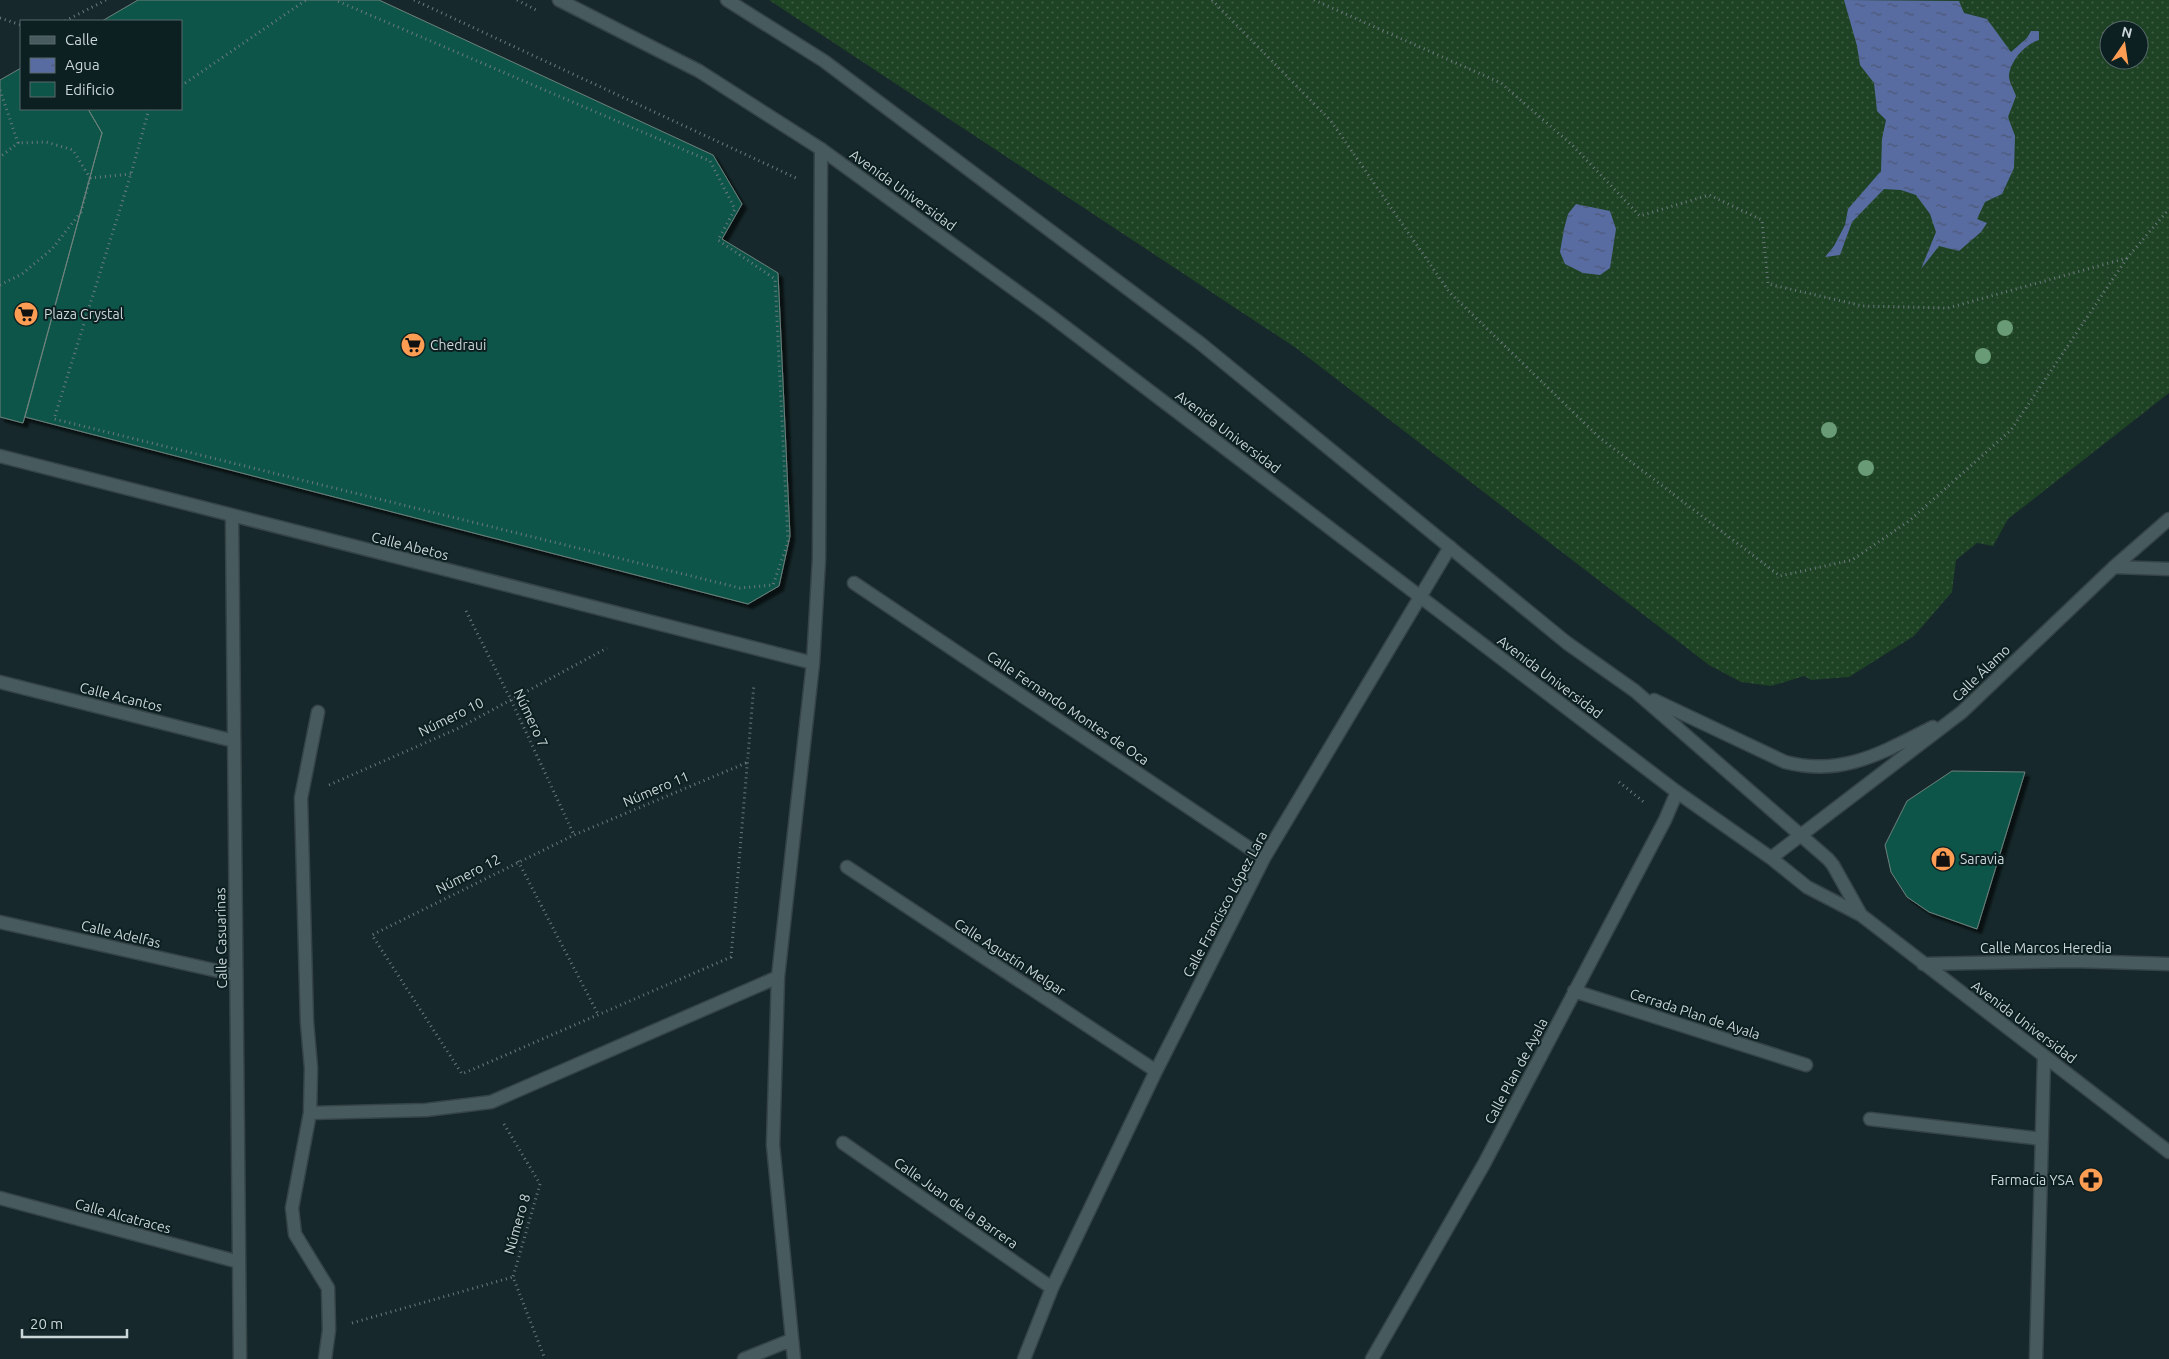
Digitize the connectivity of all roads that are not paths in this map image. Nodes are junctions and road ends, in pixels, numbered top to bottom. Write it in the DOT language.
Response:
graph roads {
  1 [pos="559,0"];
  2 [pos="727,0"];
  3 [pos="821,149"];
  4 [pos="0,456"];
  5 [pos="232,516"];
  6 [pos="2169,520"];
  7 [pos="1450,548"];
  8 [pos="2114,567"];
  9 [pos="2169,569"];
  10 [pos="854,583"];
  11 [pos="1419,597"];
  12 [pos="813,663"];
  13 [pos="0,682"];
  14 [pos="1635,691"];
  15 [pos="318,712"];
  16 [pos="1962,712"];
  17 [pos="234,741"];
  18 [pos="1677,792"];
  19 [pos="1802,835"];
  20 [pos="1264,858"];
  21 [pos="1771,858"];
  22 [pos="847,867"];
  23 [pos="1861,915"];
  24 [pos="0,922"];
  25 [pos="1923,964"];
  26 [pos="2169,964"];
  27 [pos="236,975"];
  28 [pos="778,977"];
  29 [pos="1574,991"];
  30 [pos="2044,1057"];
  31 [pos="1806,1065"];
  32 [pos="1156,1071"];
  33 [pos="310,1113"];
  34 [pos="1870,1119"];
  35 [pos="2042,1139"];
  36 [pos="843,1143"];
  37 [pos="2169,1152"];
  38 [pos="0,1198"];
  39 [pos="239,1262"];
  40 [pos="1052,1288"];
  41 [pos="791,1340"];
  42 [pos="240,1359"];
  43 [pos="325,1359"];
  44 [pos="744,1359"];
  45 [pos="794,1359"];
  46 [pos="1024,1359"];
  47 [pos="1372,1359"];
  48 [pos="2036,1359"];
  1 -- 3 [label="street, Avenida Universidad"];
  2 -- 7 [label="street, Avenida Universidad"];
  3 -- 11 [label="street, Avenida Universidad"];
  3 -- 12 [label="street"];
  4 -- 5 [label="street, Calle Abetos"];
  5 -- 12 [label="street, Calle Abetos"];
  5 -- 17 [label="street, Calle Casuarinas"];
  6 -- 8 [label="street, Calle Álamo"];
  7 -- 11 [label="street, Calle Francisco López Lara"];
  7 -- 14 [label="street, Avenida Universidad"];
  8 -- 9 [label="street"];
  8 -- 16 [label="street, Calle Álamo"];
  10 -- 20 [label="street, Calle Fernando Montes de Oca"];
  11 -- 18 [label="street, Avenida Universidad"];
  11 -- 20 [label="street, Calle Francisco López Lara"];
  12 -- 28 [label="street"];
  13 -- 17 [label="street, Calle Acantos"];
  14 -- 16 [label="street"];
  14 -- 19 [label="street, Avenida Universidad"];
  15 -- 33 [label="street"];
  16 -- 19 [label="street, Calle Álamo"];
  17 -- 27 [label="street, Calle Casuarinas"];
  18 -- 21 [label="street, Avenida Universidad"];
  18 -- 29 [label="street, Calle Plan de Ayala"];
  19 -- 21 [label="street, Calle Álamo"];
  19 -- 23 [label="street, Avenida Universidad"];
  20 -- 32 [label="street, Calle Francisco López Lara"];
  21 -- 23 [label="street, Avenida Universidad"];
  22 -- 32 [label="street, Calle Agustín Melgar"];
  23 -- 25 [label="street, Avenida Universidad"];
  24 -- 27 [label="street, Calle Adelfas"];
  25 -- 26 [label="street, Calle Marcos Heredia"];
  25 -- 30 [label="street, Avenida Universidad"];
  27 -- 39 [label="street, Calle Casuarinas"];
  28 -- 33 [label="street"];
  28 -- 41 [label="street"];
  29 -- 31 [label="street, Cerrada Plan de Ayala"];
  29 -- 47 [label="street, Calle Plan de Ayala"];
  30 -- 35 [label="street"];
  30 -- 37 [label="street, Avenida Universidad"];
  32 -- 40 [label="street, Calle Francisco López Lara"];
  33 -- 43 [label="street"];
  34 -- 35 [label="street"];
  35 -- 48 [label="street"];
  36 -- 40 [label="street, Calle Juan de la Barrera"];
  38 -- 39 [label="street, Calle Alcatraces"];
  39 -- 42 [label="street, Calle Casuarinas"];
  40 -- 46 [label="street, Calle Francisco López Lara"];
  41 -- 44 [label="street"];
  41 -- 45 [label="street"];
}
